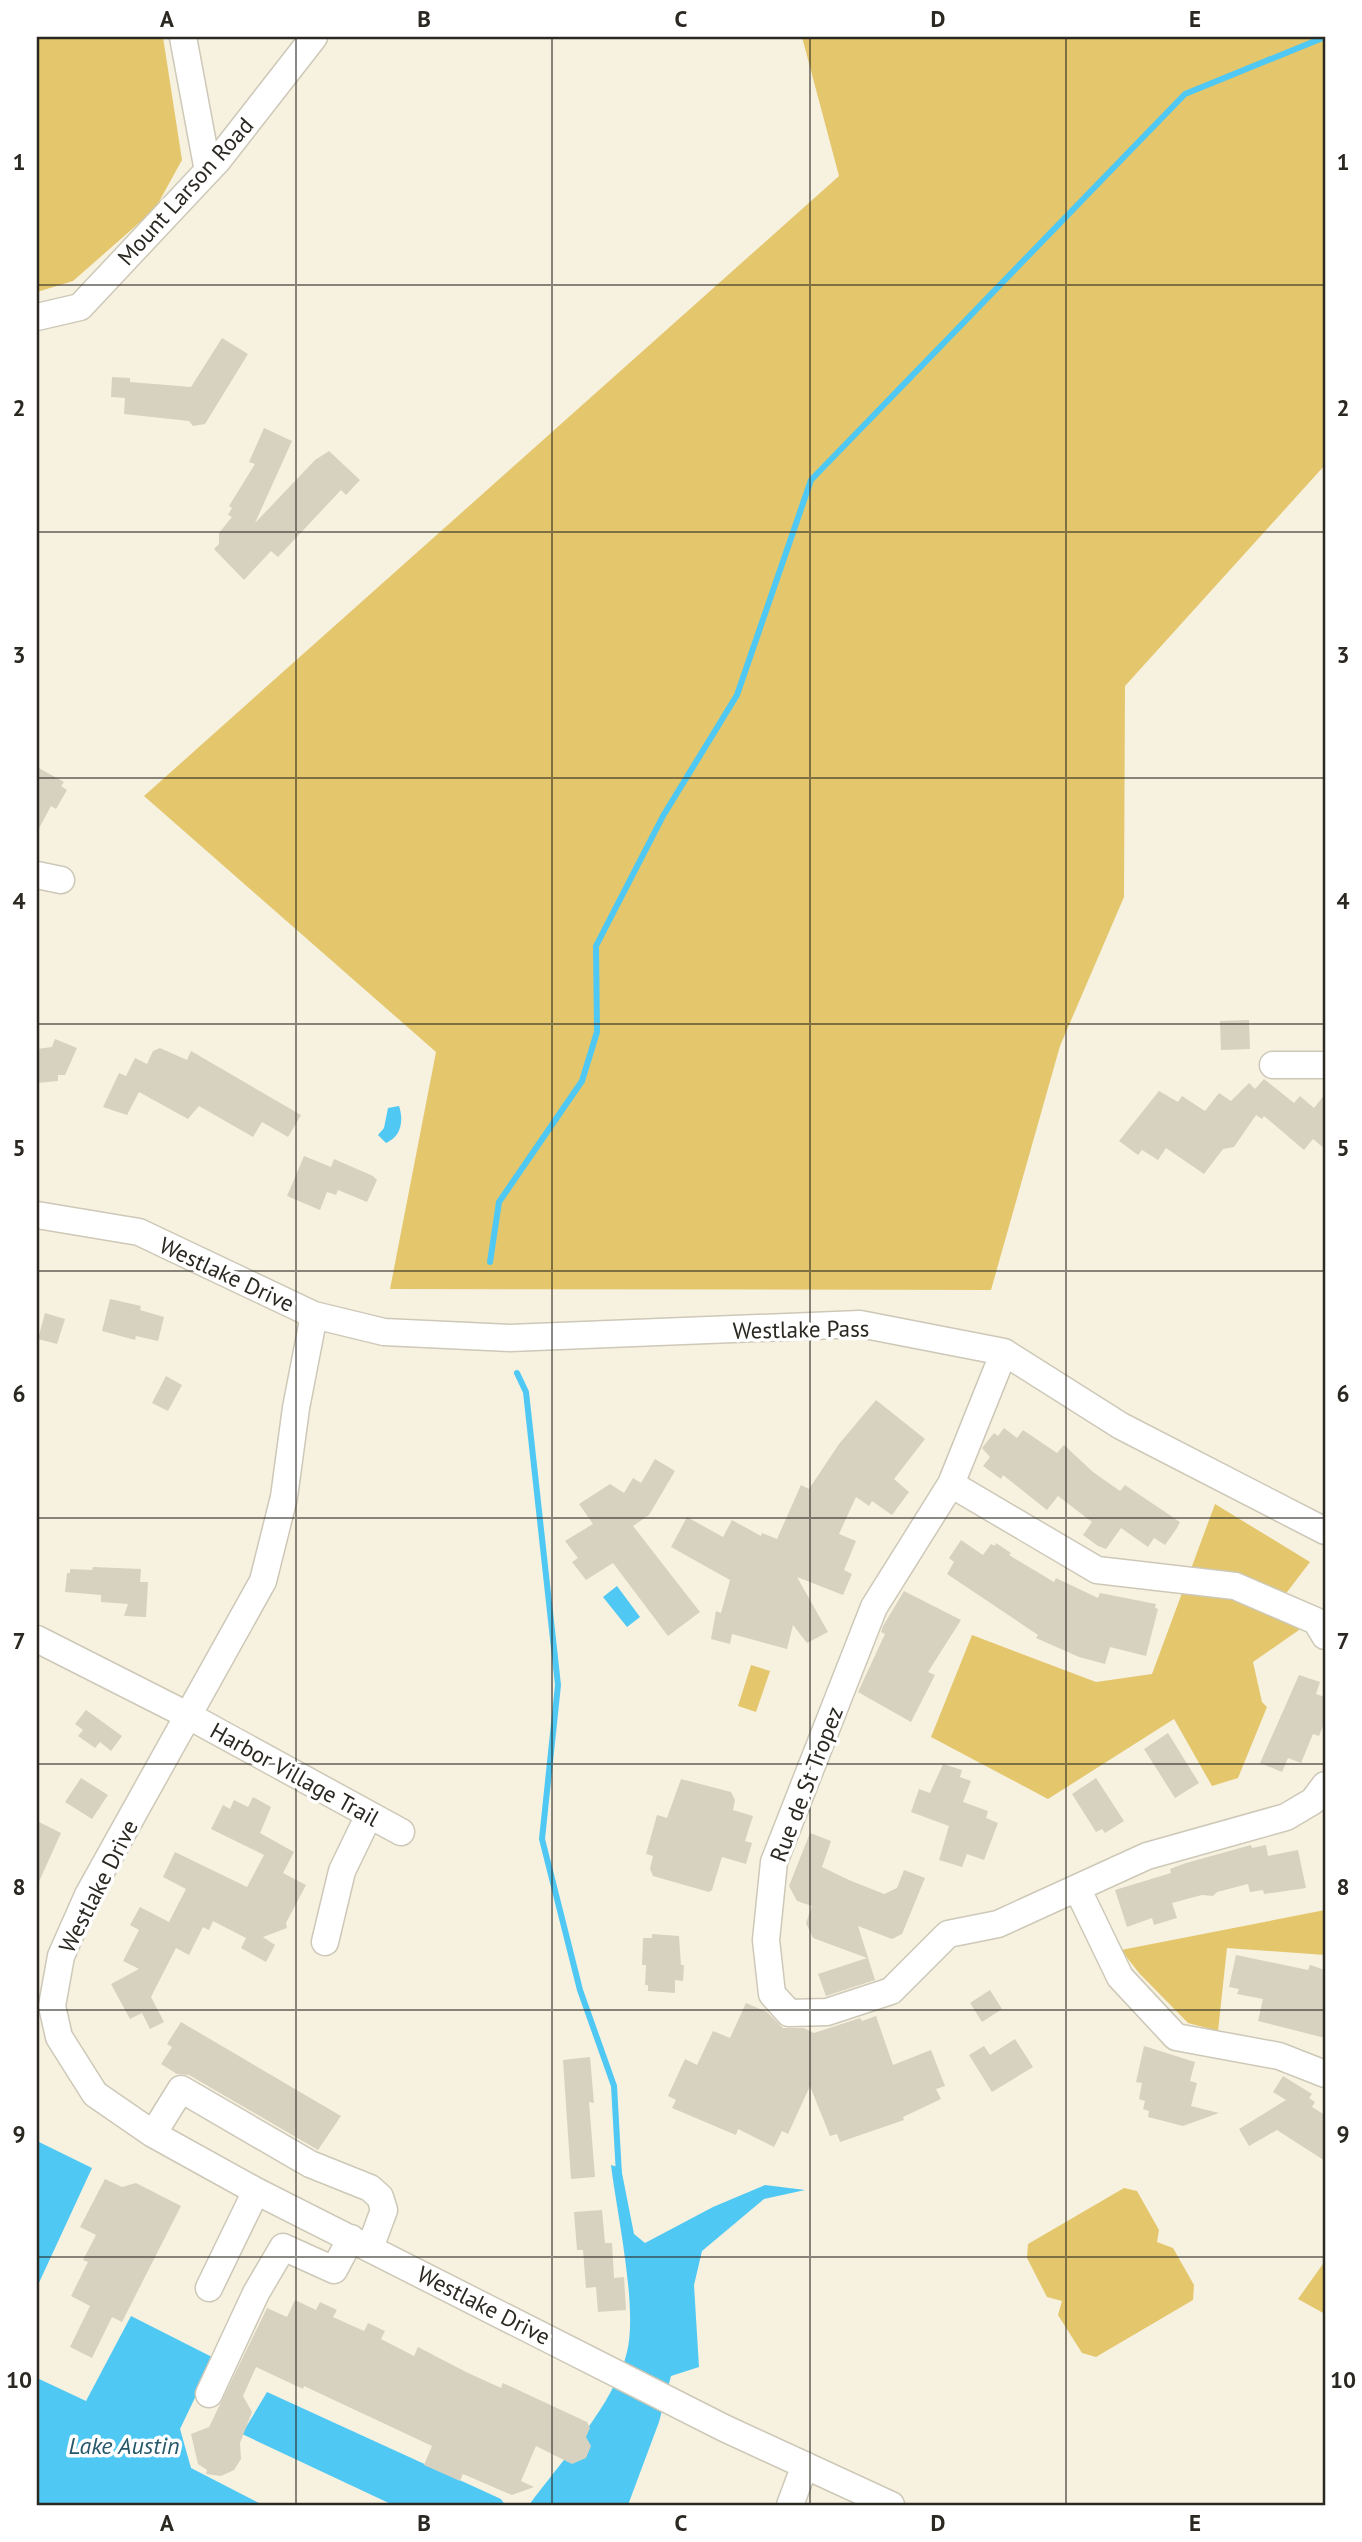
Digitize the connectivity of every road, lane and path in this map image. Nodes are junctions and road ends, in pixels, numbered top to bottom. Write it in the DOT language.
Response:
graph roads {
  1 [pos="183,37"];
  2 [pos="314,37"];
  3 [pos="208,171"];
  4 [pos="37,317"];
  5 [pos="1273,1065"];
  6 [pos="1325,1065"];
  7 [pos="37,1215"];
  8 [pos="314,1315"];
  9 [pos="1004,1352"];
  10 [pos="951,1484"];
  11 [pos="1325,1531"];
  12 [pos="1322,1619"];
  13 [pos="37,1639"];
  14 [pos="189,1716"];
  15 [pos="1325,1785"];
  16 [pos="369,1815"];
  17 [pos="401,1832"];
  18 [pos="1077,1888"];
  19 [pos="326,1942"];
  20 [pos="1325,2074"];
  21 [pos="153,2134"];
  22 [pos="256,2191"];
  23 [pos="302,2214"];
  24 [pos="361,2243"];
  25 [pos="283,2246"];
  26 [pos="209,2288"];
  27 [pos="208,2394"];
  28 [pos="805,2465"];
  29 [pos="790,2505"];
  30 [pos="891,2505"];
  1 -- 3 [label="street"];
  2 -- 3 [label="street, Mount Larson Road"];
  3 -- 4 [label="street, Mount Larson Road"];
  5 -- 6 [label="street"];
  7 -- 8 [label="street, Westlake Drive"];
  8 -- 9 [label="street, Westlake Pass"];
  8 -- 14 [label="street, Westlake Drive"];
  9 -- 10 [label="street, Rue de St Tropez"];
  9 -- 11 [label="street, Westlake Pass"];
  10 -- 12 [label="street"];
  10 -- 18 [label="street, Rue de St Tropez"];
  13 -- 14 [label="street, Harbor Village Trail"];
  14 -- 16 [label="street, Harbor Village Trail"];
  14 -- 21 [label="street, Westlake Drive"];
  15 -- 18 [label="street, Rue de St Tropez"];
  16 -- 17 [label="street, Harbor Village Trail"];
  16 -- 19 [label="street"];
  18 -- 20 [label="street"];
  21 -- 22 [label="street, Westlake Drive"];
  21 -- 24 [label="street"];
  22 -- 23 [label="street, Westlake Drive"];
  22 -- 26 [label="street"];
  23 -- 24 [label="street, Westlake Drive"];
  23 -- 25 [label="street"];
  24 -- 25 [label="street"];
  24 -- 28 [label="street, Westlake Drive"];
  25 -- 27 [label="street"];
  28 -- 29 [label="street"];
  28 -- 30 [label="street, Westlake Drive"];
}
